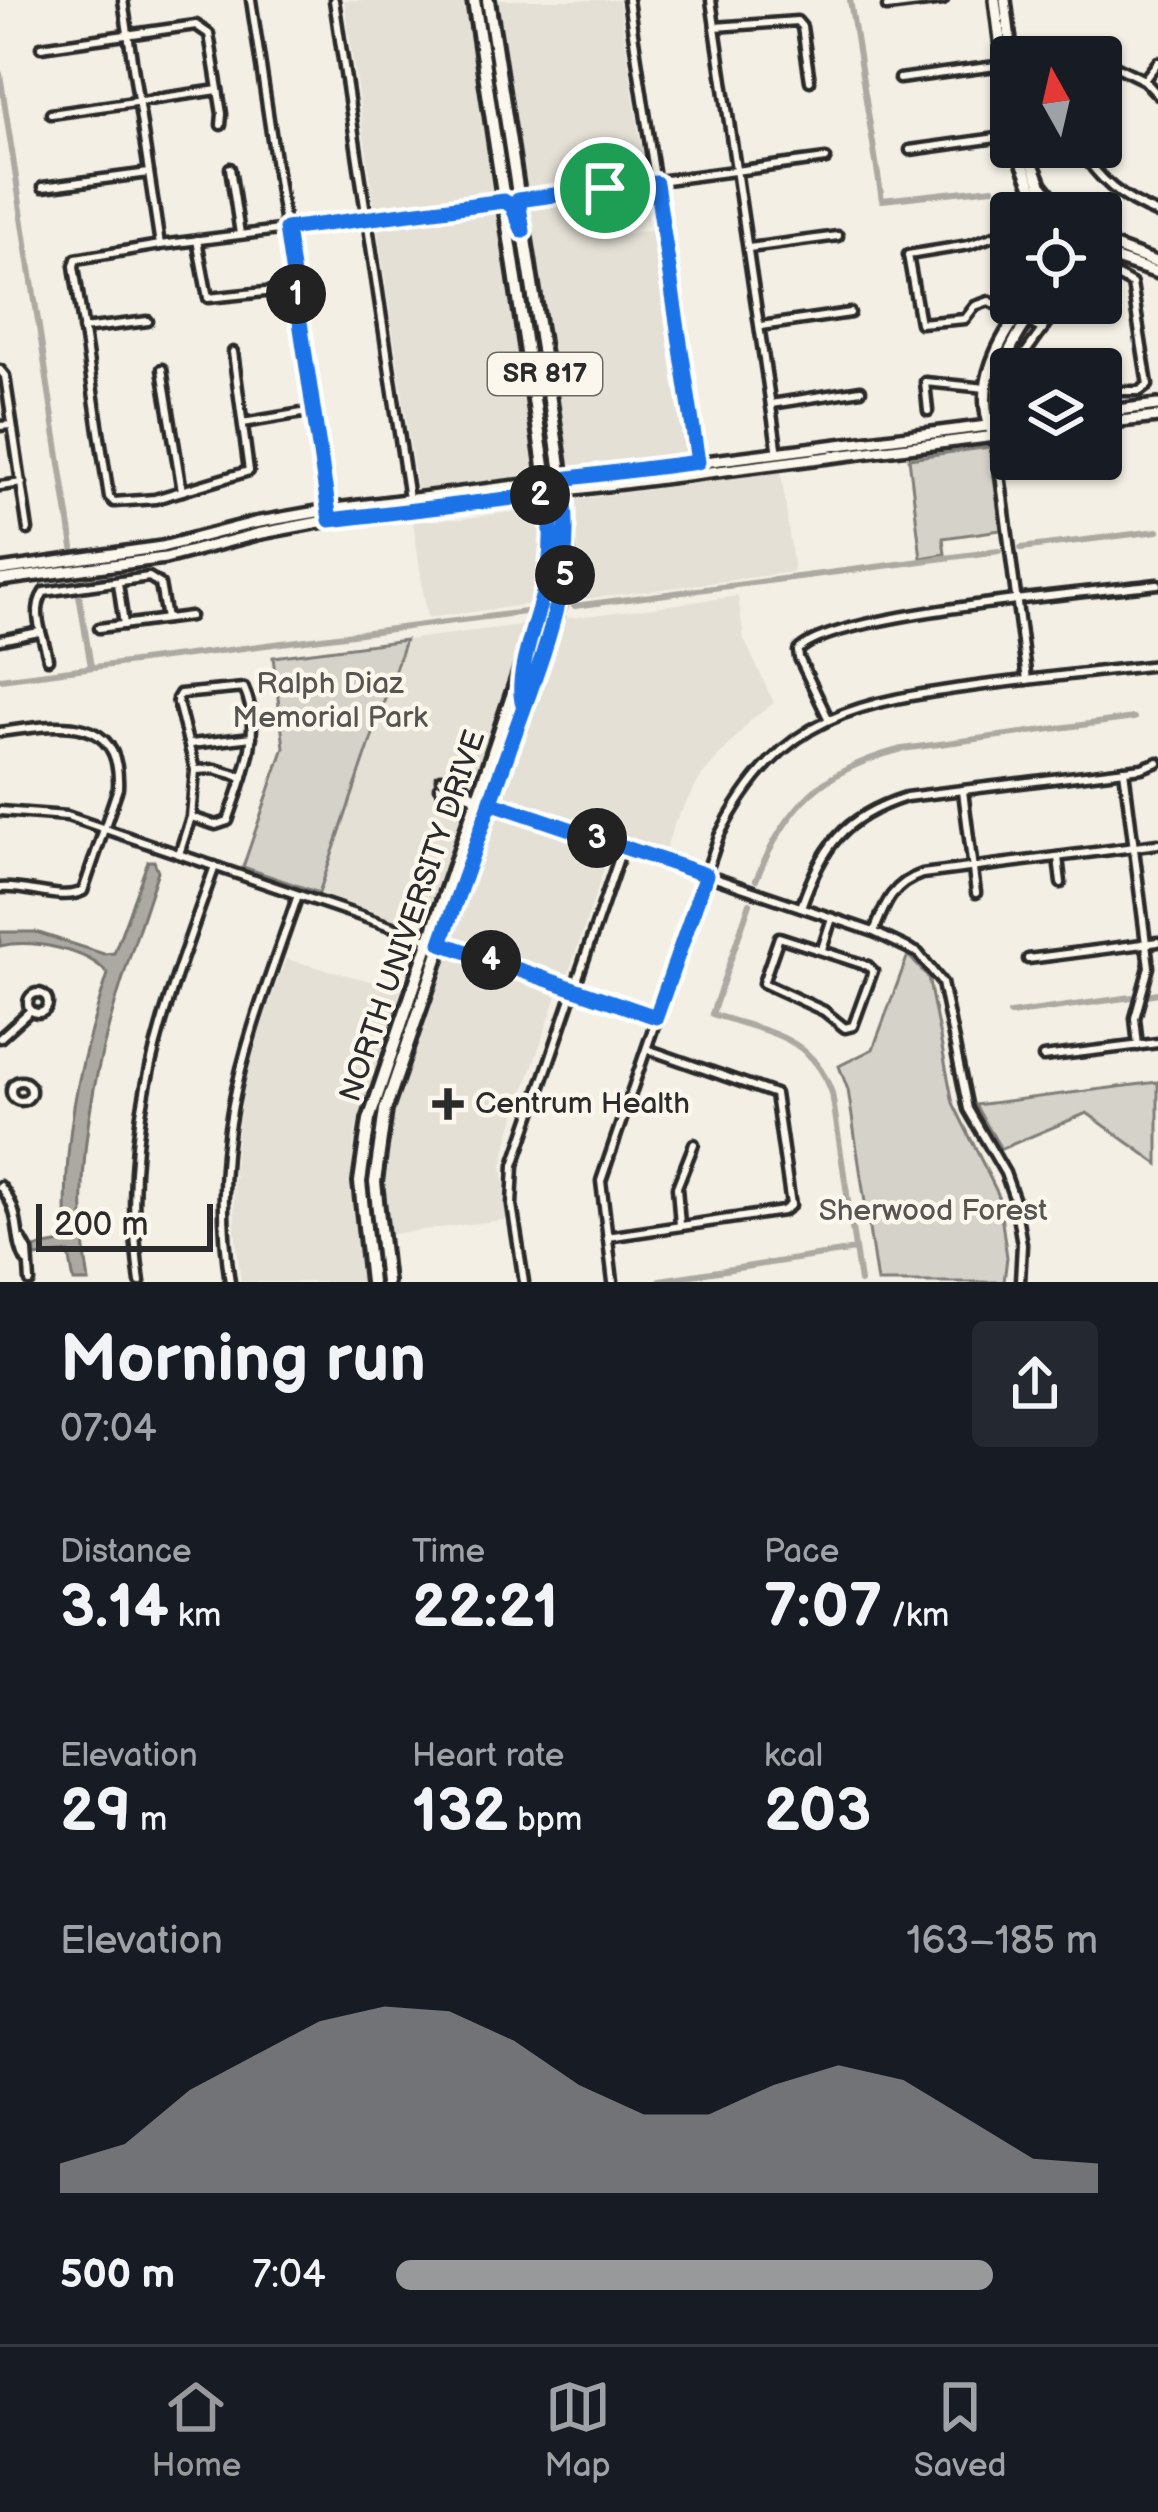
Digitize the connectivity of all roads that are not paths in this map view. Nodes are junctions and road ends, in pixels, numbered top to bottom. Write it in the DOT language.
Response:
graph roads {
  1 [pos="123,0"];
  2 [pos="251,0"];
  3 [pos="334,0"];
  4 [pos="474,0"];
  5 [pos="488,0"];
  6 [pos="628,0"];
  7 [pos="711,0"];
  8 [pos="943,0"];
  9 [pos="995,0"];
  10 [pos="1005,0"];
  11 [pos="887,8"];
  12 [pos="716,27"];
  13 [pos="128,35"];
  14 [pos="1003,36"];
  15 [pos="1007,36"];
  16 [pos="41,46"];
  17 [pos="1158,62"];
  18 [pos="990,65"];
  19 [pos="1122,69"];
  20 [pos="899,79"];
  21 [pos="810,80"];
  22 [pos="1144,80"];
  23 [pos="218,90"];
  24 [pos="1158,94"];
  25 [pos="137,104"];
  26 [pos="50,114"];
  27 [pos="220,125"];
  28 [pos="990,136"];
  29 [pos="910,150"];
  30 [pos="826,159"];
  31 [pos="230,167"];
  32 [pos="1092,168"];
  33 [pos="737,172"];
  34 [pos="148,173"];
  35 [pos="656,183"];
  36 [pos="43,187"];
  37 [pos="511,201"];
  38 [pos="1158,214"];
  39 [pos="368,219"];
  40 [pos="286,229"];
  41 [pos="240,234"];
  42 [pos="838,236"];
  43 [pos="990,238"];
  44 [pos="197,240"];
  45 [pos="160,245"];
  46 [pos="749,248"];
  47 [pos="1122,250"];
  48 [pos="1122,261"];
  49 [pos="1158,263"];
  50 [pos="1158,273"];
  51 [pos="1122,279"];
  52 [pos="296,289"];
  53 [pos="990,302"];
  54 [pos="850,313"];
  55 [pos="148,321"];
  56 [pos="1017,324"];
  57 [pos="1031,324"];
  58 [pos="1047,324"];
  59 [pos="761,326"];
  60 [pos="83,329"];
  61 [pos="1043,330"];
  62 [pos="999,348"];
  63 [pos="1030,348"];
  64 [pos="233,352"];
  65 [pos="162,369"];
  66 [pos="1,370"];
  67 [pos="990,388"];
  68 [pos="861,390"];
  69 [pos="1122,391"];
  70 [pos="771,404"];
  71 [pos="1158,405"];
  72 [pos="1122,409"];
  73 [pos="314,411"];
  74 [pos="928,411"];
  75 [pos="1158,416"];
  76 [pos="1122,420"];
  77 [pos="243,423"];
  78 [pos="12,425"];
  79 [pos="0,426"];
  80 [pos="990,430"];
  81 [pos="778,458"];
  82 [pos="698,462"];
  83 [pos="1001,480"];
  84 [pos="22,483"];
  85 [pos="563,485"];
  86 [pos="0,486"];
  87 [pos="547,487"];
  88 [pos="182,491"];
  89 [pos="442,495"];
  90 [pos="410,499"];
  91 [pos="422,510"];
  92 [pos="329,515"];
  93 [pos="28,530"];
  94 [pos="0,570"];
  95 [pos="0,580"];
  96 [pos="118,583"];
  97 [pos="1158,584"];
  98 [pos="1018,602"];
  99 [pos="190,616"];
  100 [pos="166,619"];
  101 [pos="124,625"];
  102 [pos="99,628"];
  103 [pos="0,630"];
  104 [pos="39,632"];
  105 [pos="1,639"];
  106 [pos="48,659"];
  107 [pos="1158,664"];
  108 [pos="519,675"];
  109 [pos="1027,680"];
  110 [pos="524,706"];
  111 [pos="828,718"];
  112 [pos="0,732"];
  113 [pos="252,737"];
  114 [pos="191,744"];
  115 [pos="1158,762"];
  116 [pos="196,770"];
  117 [pos="1124,770"];
  118 [pos="243,777"];
  119 [pos="440,783"];
  120 [pos="963,791"];
  121 [pos="484,800"];
  122 [pos="0,811"];
  123 [pos="190,817"];
  124 [pos="105,828"];
  125 [pos="1158,844"];
  126 [pos="622,847"];
  127 [pos="1133,848"];
  128 [pos="179,854"];
  129 [pos="1058,857"];
  130 [pos="214,866"];
  131 [pos="972,868"];
  132 [pos="706,875"];
  133 [pos="1061,883"];
  134 [pos="0,888"];
  135 [pos="976,893"];
  136 [pos="298,895"];
  137 [pos="801,908"];
  138 [pos="832,918"];
  139 [pos="874,932"];
  140 [pos="435,941"];
  141 [pos="1158,942"];
  142 [pos="1145,944"];
  143 [pos="822,950"];
  144 [pos="1028,958"];
  145 [pos="572,989"];
  146 [pos="31,1010"];
  147 [pos="656,1017"];
  148 [pos="0,1038"];
  149 [pos="1158,1043"];
  150 [pos="1138,1046"];
  151 [pos="646,1048"];
  152 [pos="1043,1058"];
  153 [pos="0,1087"];
  154 [pos="10,1090"];
  155 [pos="376,1123"];
  156 [pos="694,1144"];
  157 [pos="0,1186"];
  158 [pos="680,1225"];
  159 [pos="607,1237"];
  160 [pos="30,1282"];
  161 [pos="140,1282"];
  162 [pos="230,1282"];
  163 [pos="370,1282"];
  164 [pos="386,1282"];
  165 [pos="524,1282"];
  166 [pos="614,1282"];
  167 [pos="1020,1282"];
  1 -- 13 [label="street"];
  2 -- 40 [label="street"];
  3 -- 39 [label="street"];
  4 -- 37 [label="main road, NORTH UNIVERSITY DRIVE / SR 817"];
  5 -- 37 [label="main road, NORTH UNIVERSITY DRIVE / SR 817"];
  6 -- 35 [label="street"];
  7 -- 12 [label="street"];
  8 -- 11 [label="street"];
  9 -- 14 [label="main road"];
  10 -- 15 [label="main road"];
  12 -- 21 [label="street"];
  12 -- 33 [label="street"];
  13 -- 16 [label="street"];
  13 -- 23 [label="street"];
  13 -- 25 [label="street"];
  17 -- 22 [label="street"];
  18 -- 20 [label="street"];
  19 -- 22 [label="street"];
  22 -- 24 [label="street"];
  23 -- 25 [label="street"];
  23 -- 27 [label="street"];
  25 -- 26 [label="street"];
  25 -- 34 [label="street"];
  28 -- 29 [label="street"];
  30 -- 33 [label="street"];
  31 -- 41 [label="street"];
  32 -- 38 [label="street"];
  33 -- 35 [label="street"];
  33 -- 46 [label="street"];
  34 -- 36 [label="street"];
  34 -- 45 [label="street"];
  35 -- 37 [label="street"];
  35 -- 82 [label="street"];
  37 -- 39 [label="street"];
  37 -- 85 [label="main road, NORTH UNIVERSITY DRIVE / SR 817"];
  37 -- 87 [label="main road, NORTH UNIVERSITY DRIVE / SR 817"];
  39 -- 40 [label="street"];
  39 -- 90 [label="street"];
  40 -- 41 [label="street"];
  40 -- 52 [label="street"];
  41 -- 44 [label="street"];
  42 -- 46 [label="street"];
  43 -- 53 [label="street"];
  44 -- 45 [label="street"];
  44 -- 52 [label="street"];
  45 -- 60 [label="street"];
  46 -- 59 [label="street"];
  47 -- 49 [label="main road"];
  48 -- 50 [label="main road"];
  51 -- 69 [label="street"];
  52 -- 73 [label="street"];
  54 -- 59 [label="street"];
  55 -- 60 [label="street"];
  56 -- 62 [label="main road"];
  57 -- 61 [label="street"];
  58 -- 61 [label="street"];
  59 -- 70 [label="street"];
  60 -- 88 [label="street"];
  61 -- 63 [label="street"];
  64 -- 77 [label="street"];
  65 -- 88 [label="street"];
  66 -- 78 [label="street"];
  67 -- 74 [label="street"];
  68 -- 70 [label="street"];
  70 -- 81 [label="street"];
  71 -- 72 [label="main road"];
  73 -- 77 [label="street"];
  73 -- 92 [label="street"];
  75 -- 76 [label="main road"];
  77 -- 88 [label="street"];
  78 -- 79 [label="street"];
  78 -- 84 [label="street"];
  80 -- 81 [label="main road"];
  81 -- 82 [label="main road"];
  81 -- 85 [label="main road"];
  82 -- 85 [label="main road"];
  83 -- 98 [label="street"];
  84 -- 86 [label="street"];
  84 -- 93 [label="street"];
  85 -- 87 [label="main road"];
  85 -- 110 [label="main road, NORTH UNIVERSITY DRIVE / SR 817"];
  87 -- 89 [label="main road"];
  87 -- 91 [label="main road"];
  87 -- 108 [label="main road, NORTH UNIVERSITY DRIVE / SR 817"];
  89 -- 90 [label="main road"];
  89 -- 91 [label="main road"];
  90 -- 92 [label="main road"];
  91 -- 92 [label="main road"];
  92 -- 94 [label="main road"];
  92 -- 95 [label="main road"];
  96 -- 100 [label="street"];
  96 -- 101 [label="street"];
  96 -- 104 [label="street"];
  97 -- 98 [label="street"];
  98 -- 109 [label="street"];
  98 -- 111 [label="street"];
  99 -- 100 [label="street"];
  100 -- 101 [label="street"];
  101 -- 102 [label="street"];
  103 -- 105 [label="street"];
  104 -- 105 [label="street"];
  104 -- 106 [label="street"];
  107 -- 109 [label="street"];
  108 -- 110 [label="main road"];
  108 -- 121 [label="main road, NORTH UNIVERSITY DRIVE / SR 817"];
  109 -- 111 [label="street"];
  110 -- 121 [label="main road, NORTH UNIVERSITY DRIVE / SR 817"];
  111 -- 132 [label="street"];
  112 -- 124 [label="street"];
  113 -- 114 [label="street"];
  113 -- 114 [label="street"];
  113 -- 118 [label="street"];
  114 -- 116 [label="street"];
  115 -- 117 [label="street"];
  116 -- 118 [label="street"];
  116 -- 123 [label="street"];
  117 -- 120 [label="street"];
  117 -- 127 [label="street"];
  118 -- 123 [label="street"];
  119 -- 121 [label="street"];
  120 -- 131 [label="street"];
  120 -- 137 [label="street"];
  121 -- 126 [label="street"];
  121 -- 140 [label="main road, NORTH UNIVERSITY DRIVE / SR 817"];
  122 -- 124 [label="street"];
  123 -- 128 [label="street"];
  124 -- 128 [label="street"];
  124 -- 134 [label="street"];
  125 -- 127 [label="street"];
  126 -- 132 [label="street"];
  126 -- 145 [label="street"];
  127 -- 129 [label="street"];
  127 -- 142 [label="street"];
  128 -- 130 [label="street"];
  129 -- 131 [label="street"];
  129 -- 133 [label="street"];
  130 -- 136 [label="street"];
  130 -- 161 [label="street"];
  131 -- 135 [label="street"];
  131 -- 139 [label="street"];
  132 -- 137 [label="street"];
  132 -- 147 [label="street"];
  136 -- 140 [label="street"];
  136 -- 162 [label="street"];
  137 -- 138 [label="street"];
  138 -- 139 [label="street"];
  138 -- 143 [label="street"];
  139 -- 167 [label="street"];
  140 -- 145 [label="street"];
  140 -- 155 [label="main road, NORTH UNIVERSITY DRIVE / SR 817"];
  140 -- 155 [label="main road, NORTH UNIVERSITY DRIVE / SR 817"];
  141 -- 142 [label="street"];
  142 -- 144 [label="street"];
  142 -- 150 [label="street"];
  143 -- 143 [label="street"];
  145 -- 147 [label="street"];
  145 -- 165 [label="street"];
  146 -- 148 [label="street"];
  147 -- 151 [label="street"];
  149 -- 150 [label="street"];
  150 -- 152 [label="street"];
  151 -- 158 [label="street"];
  151 -- 159 [label="street"];
  153 -- 154 [label="street"];
  155 -- 163 [label="main road, NORTH UNIVERSITY DRIVE / SR 817"];
  155 -- 164 [label="main road"];
  156 -- 158 [label="street"];
  157 -- 160 [label="street"];
  158 -- 159 [label="street"];
  159 -- 166 [label="street"];
}
